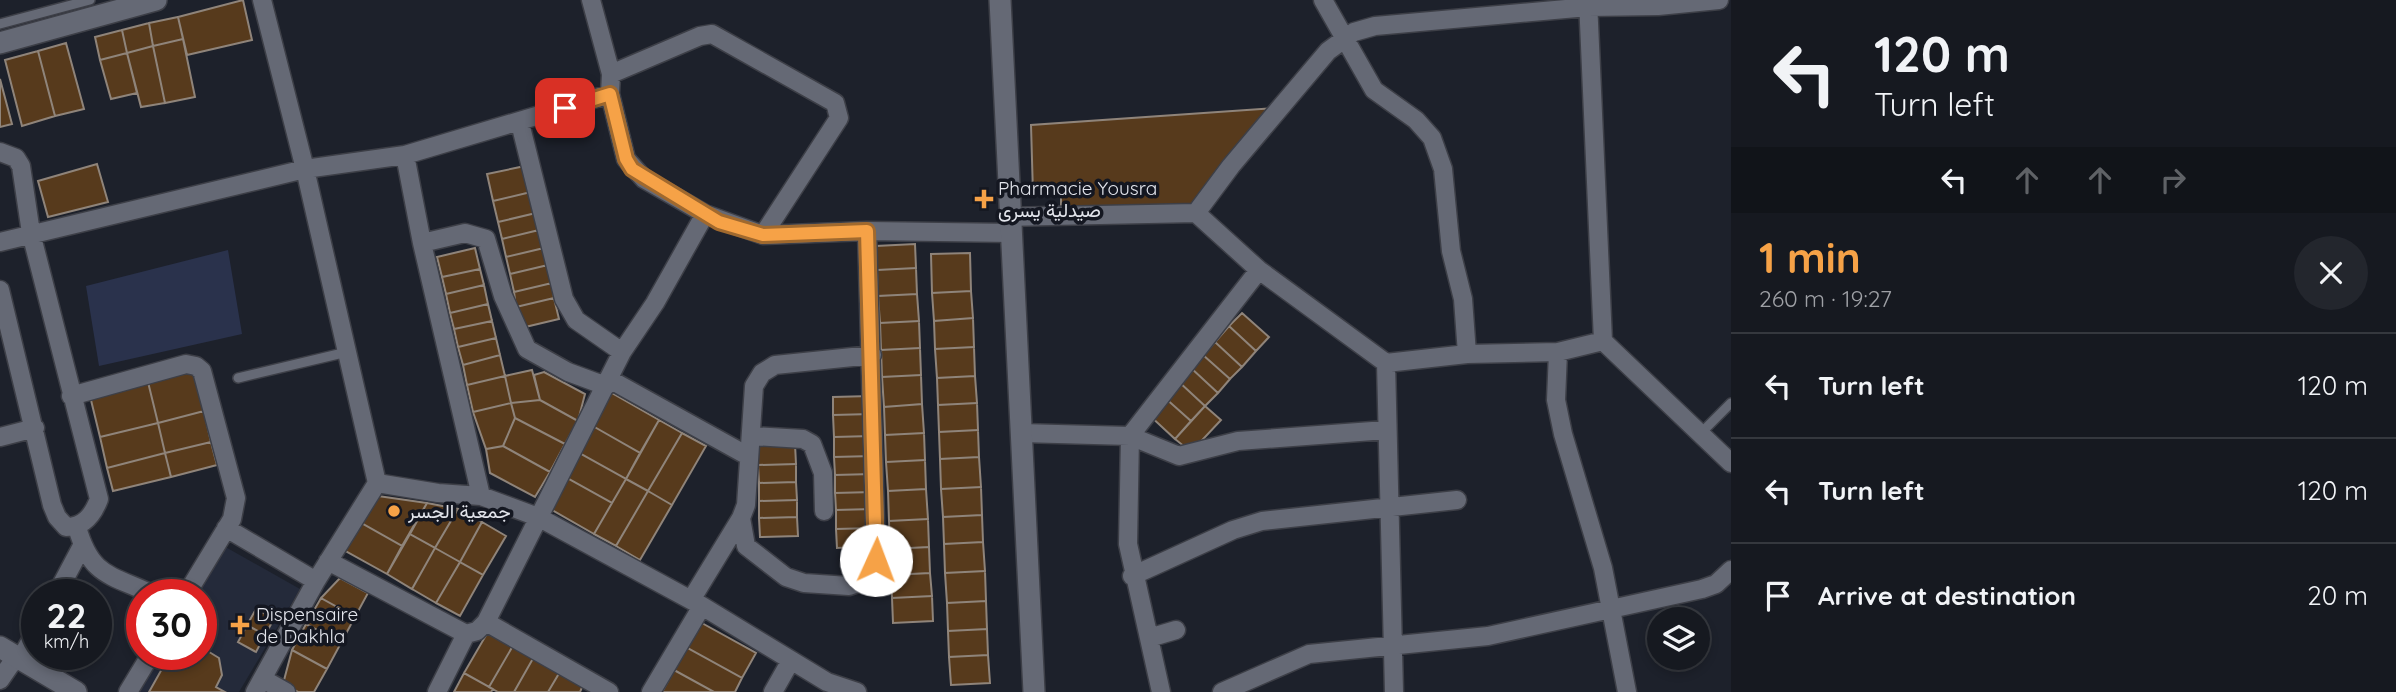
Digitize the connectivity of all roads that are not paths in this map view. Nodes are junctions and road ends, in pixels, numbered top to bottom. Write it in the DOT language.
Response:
graph roads {
  1 [pos="90,0"];
  2 [pos="156,0"];
  3 [pos="262,0"];
  4 [pos="591,0"];
  5 [pos="1000,0"];
  6 [pos="1323,0"];
  7 [pos="1719,0"];
  8 [pos="1658,3"];
  9 [pos="1588,4"];
  10 [pos="0,23"];
  11 [pos="1346,37"];
  12 [pos="0,43"];
  13 [pos="611,74"];
  14 [pos="610,94"];
  15 [pos="520,123"];
  16 [pos="0,152"];
  17 [pos="405,155"];
  18 [pos="305,169"];
  19 [pos="1196,213"];
  20 [pos="705,214"];
  21 [pos="1011,225"];
  22 [pos="867,231"];
  23 [pos="31,233"];
  24 [pos="763,235"];
  25 [pos="0,242"];
  26 [pos="422,243"];
  27 [pos="1259,270"];
  28 [pos="0,290"];
  29 [pos="1603,341"];
  30 [pos="347,352"];
  31 [pos="622,352"];
  32 [pos="1558,352"];
  33 [pos="1467,354"];
  34 [pos="872,355"];
  35 [pos="1386,363"];
  36 [pos="238,378"];
  37 [pos="608,382"];
  38 [pos="71,396"];
  39 [pos="1731,403"];
  40 [pos="35,428"];
  41 [pos="1386,430"];
  42 [pos="1020,433"];
  43 [pos="1699,435"];
  44 [pos="752,436"];
  45 [pos="1130,436"];
  46 [pos="0,438"];
  47 [pos="748,456"];
  48 [pos="1731,463"];
  49 [pos="377,483"];
  50 [pos="481,496"];
  51 [pos="1457,500"];
  52 [pos="1387,508"];
  53 [pos="824,512"];
  54 [pos="538,517"];
  55 [pos="741,518"];
  56 [pos="76,527"];
  57 [pos="226,528"];
  58 [pos="82,546"];
  59 [pos="328,561"];
  60 [pos="1731,570"];
  61 [pos="1132,576"];
  62 [pos="64,579"];
  63 [pos="196,579"];
  64 [pos="316,581"];
  65 [pos="126,582"];
  66 [pos="696,603"];
  67 [pos="1611,609"];
  68 [pos="486,622"];
  69 [pos="1176,630"];
  70 [pos="466,634"];
  71 [pos="1149,638"];
  72 [pos="0,646"];
  73 [pos="1391,648"];
  74 [pos="21,658"];
  75 [pos="790,662"];
  76 [pos="40,670"];
  77 [pos="141,670"];
  78 [pos="0,680"];
  79 [pos="259,686"];
  80 [pos="76,692"];
  81 [pos="128,692"];
  82 [pos="286,692"];
  83 [pos="437,692"];
  84 [pos="609,692"];
  85 [pos="651,692"];
  86 [pos="773,692"];
  87 [pos="857,692"];
  88 [pos="1034,692"];
  89 [pos="1161,692"];
  90 [pos="1222,692"];
  91 [pos="1394,692"];
  92 [pos="1627,692"];
  1 -- 10 [label="lane"];
  2 -- 12 [label="street"];
  3 -- 18 [label="street"];
  4 -- 13 [label="street"];
  5 -- 21 [label="street"];
  6 -- 11 [label="street"];
  7 -- 8 [label="street"];
  8 -- 9 [label="street"];
  9 -- 11 [label="street"];
  9 -- 29 [label="street"];
  11 -- 19 [label="street"];
  11 -- 33 [label="street"];
  13 -- 14 [label="street"];
  13 -- 24 [label="street"];
  14 -- 15 [label="street"];
  14 -- 20 [label="street"];
  15 -- 17 [label="street"];
  15 -- 31 [label="street"];
  16 -- 23 [label="street"];
  17 -- 18 [label="street"];
  17 -- 26 [label="street"];
  18 -- 23 [label="street"];
  18 -- 30 [label="street"];
  19 -- 21 [label="street"];
  19 -- 27 [label="street"];
  20 -- 24 [label="street"];
  20 -- 31 [label="street"];
  21 -- 22 [label="street"];
  21 -- 42 [label="street"];
  22 -- 24 [label="street"];
  22 -- 34 [label="street"];
  23 -- 25 [label="street"];
  23 -- 38 [label="street"];
  26 -- 37 [label="street"];
  26 -- 50 [label="street"];
  27 -- 35 [label="street"];
  27 -- 45 [label="street"];
  28 -- 40 [label="street"];
  29 -- 32 [label="street"];
  29 -- 43 [label="street"];
  30 -- 36 [label="lane"];
  30 -- 49 [label="street"];
  31 -- 37 [label="street"];
  32 -- 33 [label="street"];
  32 -- 67 [label="street"];
  33 -- 35 [label="street"];
  34 -- 44 [label="street"];
  34 -- 55 [label="street"];
  35 -- 41 [label="street"];
  37 -- 47 [label="street"];
  37 -- 54 [label="street"];
  38 -- 56 [label="street"];
  38 -- 57 [label="street"];
  39 -- 43 [label="lane"];
  40 -- 46 [label="street"];
  40 -- 56 [label="street"];
  41 -- 45 [label="street"];
  41 -- 52 [label="street"];
  42 -- 45 [label="street"];
  42 -- 88 [label="street"];
  43 -- 48 [label="street"];
  44 -- 47 [label="street"];
  44 -- 53 [label="street"];
  45 -- 61 [label="street"];
  47 -- 55 [label="street"];
  49 -- 50 [label="street"];
  49 -- 59 [label="street"];
  50 -- 54 [label="street"];
  51 -- 52 [label="street"];
  52 -- 61 [label="street"];
  52 -- 73 [label="street"];
  54 -- 66 [label="street"];
  54 -- 68 [label="street"];
  55 -- 66 [label="street"];
  56 -- 58 [label="street"];
  57 -- 63 [label="street"];
  57 -- 64 [label="street"];
  58 -- 62 [label="street"];
  58 -- 65 [label="street"];
  59 -- 64 [label="street"];
  59 -- 70 [label="street"];
  60 -- 67 [label="street"];
  61 -- 71 [label="street"];
  64 -- 79 [label="street"];
  66 -- 75 [label="street"];
  66 -- 85 [label="street"];
  67 -- 73 [label="street"];
  67 -- 92 [label="street"];
  68 -- 70 [label="street"];
  68 -- 84 [label="street"];
  69 -- 71 [label="street"];
  70 -- 83 [label="street"];
  71 -- 89 [label="street"];
  72 -- 74 [label="street"];
  73 -- 90 [label="street"];
  73 -- 91 [label="street"];
  74 -- 78 [label="street"];
  75 -- 86 [label="street"];
  75 -- 87 [label="street"];
  76 -- 80 [label="street"];
  77 -- 81 [label="street"];
  79 -- 82 [label="street"];
}
